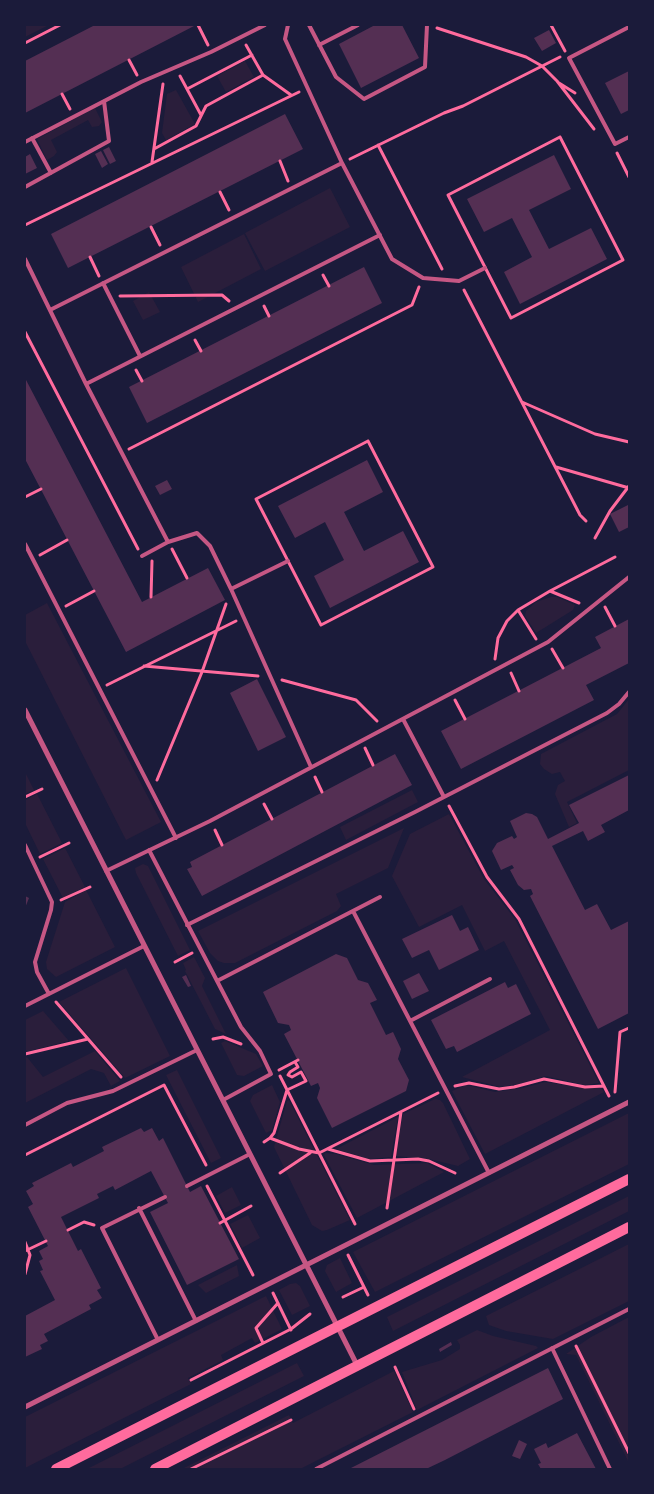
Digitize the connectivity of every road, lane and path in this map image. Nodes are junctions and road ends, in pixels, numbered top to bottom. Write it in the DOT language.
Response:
graph roads {
  1 [pos="60,25"];
  2 [pos="198,25"];
  3 [pos="265,25"];
  4 [pos="288,25"];
  5 [pos="309,25"];
  6 [pos="358,25"];
  7 [pos="427,25"];
  8 [pos="551,25"];
  9 [pos="629,27"];
  10 [pos="242,36"];
  11 [pos="25,43"];
  12 [pos="319,45"];
  13 [pos="211,52"];
  14 [pos="252,55"];
  15 [pos="129,60"];
  16 [pos="542,66"];
  17 [pos="175,67"];
  18 [pos="164,72"];
  19 [pos="263,75"];
  20 [pos="141,82"];
  21 [pos="308,87"];
  22 [pos="187,89"];
  23 [pos="62,94"];
  24 [pos="292,95"];
  25 [pos="104,101"];
  26 [pos="201,115"];
  27 [pos="74,116"];
  28 [pos="600,136"];
  29 [pos="629,137"];
  30 [pos="32,138"];
  31 [pos="25,142"];
  32 [pos="378,145"];
  33 [pos="616,146"];
  34 [pos="154,149"];
  35 [pos="612,150"];
  36 [pos="618,157"];
  37 [pos="280,161"];
  38 [pos="342,162"];
  39 [pos="152,163"];
  40 [pos="51,173"];
  41 [pos="629,177"];
  42 [pos="25,187"];
  43 [pos="291,188"];
  44 [pos="220,192"];
  45 [pos="233,218"];
  46 [pos="25,225"];
  47 [pos="150,227"];
  48 [pos="380,235"];
  49 [pos="164,253"];
  50 [pos="90,258"];
  51 [pos="25,259"];
  52 [pos="485,268"];
  53 [pos="423,278"];
  54 [pos="447,280"];
  55 [pos="103,283"];
  56 [pos="463,288"];
  57 [pos="109,296"];
  58 [pos="238,307"];
  59 [pos="50,310"];
  60 [pos="25,332"];
  61 [pos="140,356"];
  62 [pos="86,384"];
  63 [pos="521,401"];
  64 [pos="629,442"];
  65 [pos="122,453"];
  66 [pos="556,467"];
  67 [pos="629,487"];
  68 [pos="40,488"];
  69 [pos="25,497"];
  70 [pos="586,521"];
  71 [pos="596,538"];
  72 [pos="68,540"];
  73 [pos="168,542"];
  74 [pos="25,544"];
  75 [pos="153,550"];
  76 [pos="142,556"];
  77 [pos="615,557"];
  78 [pos="32,558"];
  79 [pos="288,561"];
  80 [pos="187,578"];
  81 [pos="629,578"];
  82 [pos="231,589"];
  83 [pos="94,591"];
  84 [pos="550,591"];
  85 [pos="151,597"];
  86 [pos="601,600"];
  87 [pos="590,608"];
  88 [pos="59,610"];
  89 [pos="518,610"];
  90 [pos="244,617"];
  91 [pos="615,626"];
  92 [pos="218,630"];
  93 [pos="548,642"];
  94 [pos="541,646"];
  95 [pos="506,664"];
  96 [pos="563,668"];
  97 [pos="493,671"];
  98 [pos="100,689"];
  99 [pos="519,691"];
  100 [pos="629,692"];
  101 [pos="452,693"];
  102 [pos="25,710"];
  103 [pos="465,718"];
  104 [pos="404,719"];
  105 [pos="362,741"];
  106 [pos="373,765"];
  107 [pos="311,767"];
  108 [pos="42,789"];
  109 [pos="152,792"];
  110 [pos="322,792"];
  111 [pos="260,794"];
  112 [pos="25,797"];
  113 [pos="444,797"];
  114 [pos="272,819"];
  115 [pos="210,821"];
  116 [pos="176,838"];
  117 [pos="68,843"];
  118 [pos="25,845"];
  119 [pos="222,845"];
  120 [pos="149,850"];
  121 [pos="40,858"];
  122 [pos="106,870"];
  123 [pos="90,887"];
  124 [pos="380,897"];
  125 [pos="52,902"];
  126 [pos="353,911"];
  127 [pos="187,925"];
  128 [pos="144,946"];
  129 [pos="200,949"];
  130 [pos="174,962"];
  131 [pos="490,980"];
  132 [pos="217,981"];
  133 [pos="49,994"];
  134 [pos="25,1006"];
  135 [pos="410,1021"];
  136 [pos="629,1028"];
  137 [pos="88,1039"];
  138 [pos="197,1050"];
  139 [pos="25,1054"];
  140 [pos="273,1063"];
  141 [pos="288,1065"];
  142 [pos="128,1085"];
  143 [pos="604,1086"];
  144 [pos="287,1090"];
  145 [pos="446,1090"];
  146 [pos="615,1092"];
  147 [pos="609,1096"];
  148 [pos="222,1100"];
  149 [pos="629,1102"];
  150 [pos="401,1112"];
  151 [pos="25,1125"];
  152 [pos="270,1138"];
  153 [pos="264,1142"];
  154 [pos="328,1148"];
  155 [pos="311,1152"];
  156 [pos="319,1153"];
  157 [pos="250,1154"];
  158 [pos="25,1155"];
  159 [pos="393,1160"];
  160 [pos="489,1172"];
  161 [pos="280,1173"];
  162 [pos="455,1173"];
  163 [pos="210,1174"];
  164 [pos="203,1178"];
  165 [pos="629,1179"];
  166 [pos="187,1186"];
  167 [pos="165,1197"];
  168 [pos="251,1206"];
  169 [pos="139,1208"];
  170 [pos="386,1208"];
  171 [pos="224,1220"];
  172 [pos="220,1222"];
  173 [pos="356,1224"];
  174 [pos="629,1227"];
  175 [pos="102,1228"];
  176 [pos="68,1230"];
  177 [pos="46,1241"];
  178 [pos="25,1242"];
  179 [pos="27,1251"];
  180 [pos="348,1255"];
  181 [pos="306,1265"];
  182 [pos="25,1274"];
  183 [pos="253,1275"];
  184 [pos="364,1287"];
  185 [pos="273,1293"];
  186 [pos="368,1295"];
  187 [pos="344,1297"];
  188 [pos="278,1303"];
  189 [pos="629,1309"];
  190 [pos="310,1314"];
  191 [pos="196,1321"];
  192 [pos="337,1326"];
  193 [pos="291,1329"];
  194 [pos="293,1334"];
  195 [pos="572,1338"];
  196 [pos="158,1340"];
  197 [pos="263,1343"];
  198 [pos="552,1348"];
  199 [pos="357,1365"];
  200 [pos="395,1367"];
  201 [pos="191,1380"];
  202 [pos="25,1407"];
  203 [pos="418,1417"];
  204 [pos="291,1420"];
  205 [pos="629,1453"];
  206 [pos="56,1469"];
  207 [pos="155,1469"];
  208 [pos="191,1469"];
  209 [pos="316,1469"];
  210 [pos="610,1469"];
  1 -- 11 [label="path"];
  2 -- 13 [label="path"];
  3 -- 10 [label="lane"];
  4 -- 21 [label="lane"];
  5 -- 12 [label="lane"];
  6 -- 12 [label="lane"];
  7 -- 12 [label="lane"];
  7 -- 16 [label="path"];
  8 -- 16 [label="path"];
  9 -- 29 [label="lane"];
  10 -- 13 [label="lane"];
  10 -- 14 [label="path"];
  13 -- 17 [label="lane"];
  14 -- 19 [label="path"];
  14 -- 22 [label="path"];
  15 -- 20 [label="path"];
  16 -- 28 [label="path"];
  16 -- 32 [label="path"];
  17 -- 18 [label="lane"];
  17 -- 22 [label="path"];
  18 -- 20 [label="lane"];
  18 -- 34 [label="path"];
  19 -- 24 [label="path"];
  19 -- 26 [label="path"];
  20 -- 25 [label="lane"];
  21 -- 24 [label="path"];
  21 -- 38 [label="lane"];
  22 -- 26 [label="path"];
  23 -- 27 [label="path"];
  24 -- 39 [label="path"];
  25 -- 27 [label="lane"];
  25 -- 40 [label="lane"];
  26 -- 34 [label="path"];
  27 -- 30 [label="lane"];
  30 -- 31 [label="lane"];
  30 -- 40 [label="lane"];
  32 -- 38 [label="path"];
  32 -- 54 [label="path"];
  33 -- 36 [label="path"];
  34 -- 39 [label="path"];
  35 -- 36 [label="path"];
  36 -- 41 [label="path"];
  37 -- 43 [label="path"];
  38 -- 43 [label="lane"];
  38 -- 48 [label="lane"];
  39 -- 46 [label="path"];
  40 -- 42 [label="lane"];
  43 -- 45 [label="lane"];
  44 -- 45 [label="path"];
  45 -- 49 [label="lane"];
  47 -- 49 [label="path"];
  48 -- 53 [label="lane"];
  48 -- 58 [label="lane"];
  49 -- 55 [label="lane"];
  50 -- 55 [label="path"];
  51 -- 59 [label="lane"];
  52 -- 52 [label="path"];
  52 -- 54 [label="lane"];
  53 -- 54 [label="lane"];
  53 -- 65 [label="path"];
  55 -- 57 [label="lane"];
  55 -- 59 [label="lane"];
  56 -- 63 [label="path"];
  57 -- 58 [label="path"];
  57 -- 61 [label="lane"];
  58 -- 61 [label="lane"];
  59 -- 62 [label="lane"];
  60 -- 76 [label="path"];
  61 -- 62 [label="lane"];
  62 -- 65 [label="lane"];
  63 -- 64 [label="path"];
  63 -- 66 [label="path"];
  65 -- 73 [label="lane"];
  66 -- 67 [label="path"];
  66 -- 70 [label="path"];
  67 -- 71 [label="path"];
  68 -- 69 [label="path"];
  72 -- 78 [label="path"];
  73 -- 75 [label="lane"];
  73 -- 80 [label="path"];
  73 -- 82 [label="lane"];
  74 -- 78 [label="lane"];
  75 -- 76 [label="lane"];
  75 -- 85 [label="path"];
  77 -- 84 [label="path"];
  78 -- 88 [label="lane"];
  79 -- 79 [label="path"];
  79 -- 82 [label="lane"];
  81 -- 86 [label="lane"];
  82 -- 90 [label="lane"];
  82 -- 92 [label="path"];
  83 -- 88 [label="path"];
  84 -- 87 [label="path"];
  84 -- 89 [label="path"];
  86 -- 87 [label="lane"];
  86 -- 91 [label="path"];
  87 -- 93 [label="lane"];
  88 -- 98 [label="lane"];
  89 -- 94 [label="path"];
  89 -- 97 [label="path"];
  90 -- 92 [label="path"];
  90 -- 107 [label="lane"];
  92 -- 98 [label="path"];
  92 -- 109 [label="path"];
  93 -- 94 [label="lane"];
  93 -- 96 [label="path"];
  94 -- 95 [label="lane"];
  95 -- 97 [label="lane"];
  95 -- 99 [label="path"];
  97 -- 101 [label="lane"];
  98 -- 109 [label="lane"];
  100 -- 113 [label="lane"];
  101 -- 103 [label="path"];
  101 -- 104 [label="lane"];
  102 -- 122 [label="street"];
  104 -- 105 [label="lane"];
  104 -- 113 [label="lane"];
  105 -- 106 [label="path"];
  105 -- 107 [label="lane"];
  107 -- 110 [label="path"];
  107 -- 111 [label="lane"];
  108 -- 112 [label="path"];
  109 -- 116 [label="lane"];
  111 -- 114 [label="path"];
  111 -- 115 [label="lane"];
  113 -- 127 [label="lane"];
  113 -- 143 [label="path"];
  115 -- 116 [label="lane"];
  115 -- 119 [label="path"];
  116 -- 120 [label="lane"];
  117 -- 121 [label="path"];
  118 -- 125 [label="lane"];
  120 -- 122 [label="lane"];
  120 -- 127 [label="lane"];
  122 -- 128 [label="street"];
  123 -- 125 [label="path"];
  124 -- 126 [label="lane"];
  125 -- 133 [label="lane"];
  126 -- 132 [label="lane"];
  126 -- 135 [label="lane"];
  127 -- 129 [label="lane"];
  128 -- 133 [label="lane"];
  128 -- 138 [label="street"];
  129 -- 130 [label="path"];
  129 -- 132 [label="lane"];
  131 -- 135 [label="lane"];
  132 -- 148 [label="lane"];
  133 -- 134 [label="lane"];
  133 -- 137 [label="path"];
  135 -- 145 [label="lane"];
  136 -- 146 [label="path"];
  137 -- 139 [label="path"];
  137 -- 142 [label="path"];
  138 -- 142 [label="lane"];
  138 -- 148 [label="street"];
  140 -- 144 [label="path"];
  141 -- 144 [label="path"];
  142 -- 151 [label="lane"];
  143 -- 145 [label="path"];
  143 -- 147 [label="path"];
  144 -- 152 [label="path"];
  144 -- 156 [label="path"];
  145 -- 150 [label="path"];
  145 -- 160 [label="lane"];
  148 -- 157 [label="street"];
  149 -- 160 [label="street"];
  150 -- 154 [label="path"];
  150 -- 159 [label="path"];
  152 -- 153 [label="path"];
  152 -- 155 [label="path"];
  154 -- 156 [label="path"];
  154 -- 159 [label="path"];
  155 -- 156 [label="path"];
  155 -- 161 [label="path"];
  156 -- 173 [label="path"];
  157 -- 163 [label="lane"];
  157 -- 181 [label="street"];
  158 -- 163 [label="path"];
  159 -- 162 [label="path"];
  159 -- 170 [label="path"];
  160 -- 181 [label="street"];
  163 -- 164 [label="lane"];
  164 -- 166 [label="lane"];
  164 -- 171 [label="path"];
  165 -- 192 [label="main road"];
  167 -- 169 [label="lane"];
  168 -- 171 [label="path"];
  169 -- 175 [label="lane"];
  169 -- 191 [label="lane"];
  171 -- 172 [label="path"];
  171 -- 183 [label="path"];
  174 -- 199 [label="main road"];
  175 -- 176 [label="path"];
  175 -- 196 [label="lane"];
  177 -- 179 [label="path"];
  178 -- 179 [label="path"];
  179 -- 182 [label="path"];
  180 -- 184 [label="path"];
  181 -- 191 [label="street"];
  181 -- 192 [label="street"];
  184 -- 186 [label="path"];
  184 -- 187 [label="path"];
  185 -- 188 [label="path"];
  188 -- 193 [label="path"];
  188 -- 197 [label="path"];
  189 -- 195 [label="lane"];
  190 -- 193 [label="path"];
  191 -- 196 [label="street"];
  192 -- 199 [label="street"];
  192 -- 206 [label="main road"];
  193 -- 194 [label="path"];
  193 -- 197 [label="path"];
  195 -- 198 [label="lane"];
  195 -- 205 [label="path"];
  196 -- 202 [label="street"];
  197 -- 201 [label="path"];
  198 -- 203 [label="lane"];
  198 -- 210 [label="lane"];
  199 -- 207 [label="main road"];
  200 -- 203 [label="path"];
  203 -- 209 [label="lane"];
  204 -- 208 [label="path"];
}
